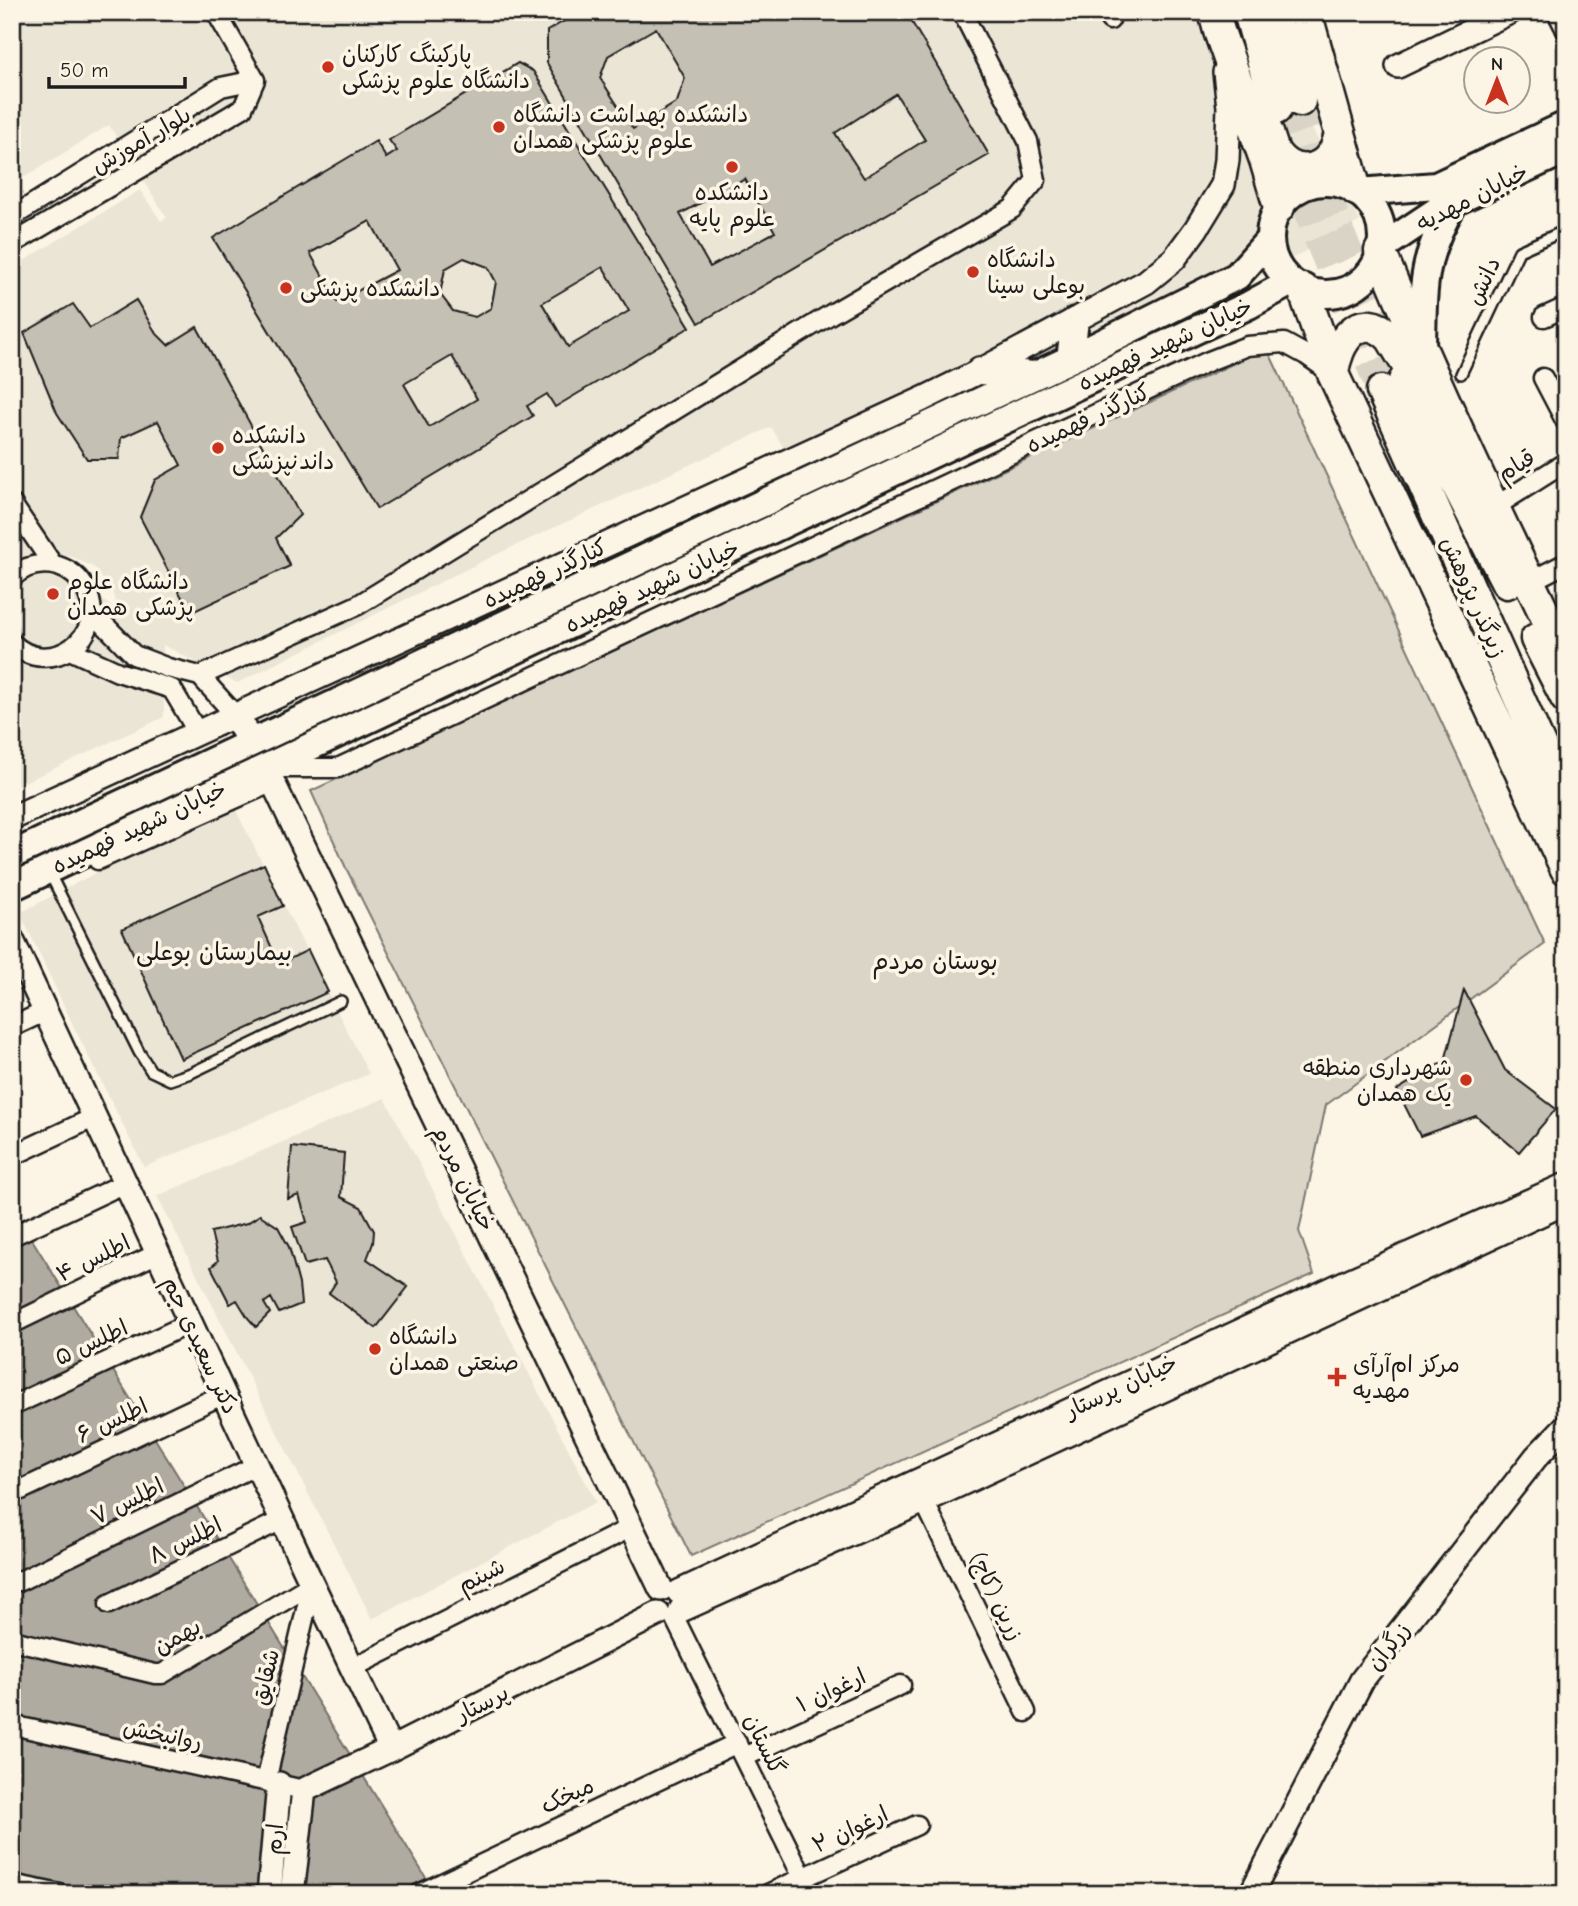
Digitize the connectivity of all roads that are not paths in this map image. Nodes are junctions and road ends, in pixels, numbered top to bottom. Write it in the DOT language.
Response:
graph roads {
  1 [pos="216,12"];
  2 [pos="962,12"];
  3 [pos="1249,12"];
  4 [pos="1275,12"];
  5 [pos="1306,12"];
  6 [pos="1510,12"];
  7 [pos="1557,12"];
  8 [pos="1217,22"];
  9 [pos="1566,30"];
  10 [pos="1398,66"];
  11 [pos="1236,77"];
  12 [pos="255,80"];
  13 [pos="1566,125"];
  14 [pos="1340,133"];
  15 [pos="1566,150"];
  16 [pos="110,158"];
  17 [pos="122,179"];
  18 [pos="1357,191"];
  19 [pos="1455,202"];
  20 [pos="1279,207"];
  21 [pos="12,217"];
  22 [pos="1566,230"];
  23 [pos="1269,240"];
  24 [pos="12,244"];
  25 [pos="1381,250"];
  26 [pos="1297,286"];
  27 [pos="1566,307"];
  28 [pos="1544,317"];
  29 [pos="1075,321"];
  30 [pos="1422,352"];
  31 [pos="1070,359"];
  32 [pos="980,371"];
  33 [pos="1333,374"];
  34 [pos="1461,374"];
  35 [pos="1037,375"];
  36 [pos="1543,378"];
  37 [pos="1566,422"];
  38 [pos="1566,462"];
  39 [pos="1478,476"];
  40 [pos="12,504"];
  41 [pos="1493,508"];
  42 [pos="1566,563"];
  43 [pos="53,565"];
  44 [pos="12,578"];
  45 [pos="1529,582"];
  46 [pos="92,612"];
  47 [pos="12,643"];
  48 [pos="70,650"];
  49 [pos="1566,658"];
  50 [pos="200,676"];
  51 [pos="1566,698"];
  52 [pos="236,716"];
  53 [pos="198,733"];
  54 [pos="251,742"];
  55 [pos="270,775"];
  56 [pos="1566,803"];
  57 [pos="12,818"];
  58 [pos="12,855"];
  59 [pos="1566,869"];
  60 [pos="51,875"];
  61 [pos="12,887"];
  62 [pos="12,899"];
  63 [pos="12,940"];
  64 [pos="341,1001"];
  65 [pos="46,1011"];
  66 [pos="12,1027"];
  67 [pos="95,1117"];
  68 [pos="12,1156"];
  69 [pos="125,1182"];
  70 [pos="1566,1185"];
  71 [pos="1566,1202"];
  72 [pos="12,1236"];
  73 [pos="158,1253"];
  74 [pos="190,1323"];
  75 [pos="12,1324"];
  76 [pos="224,1394"];
  77 [pos="12,1406"];
  78 [pos="1566,1426"];
  79 [pos="257,1465"];
  80 [pos="21,1490"];
  81 [pos="925,1500"];
  82 [pos="282,1520"];
  83 [pos="632,1527"];
  84 [pos="20,1581"];
  85 [pos="312,1584"];
  86 [pos="109,1604"];
  87 [pos="671,1604"];
  88 [pos="12,1640"];
  89 [pos="352,1668"];
  90 [pos="901,1685"];
  91 [pos="1026,1712"];
  92 [pos="12,1725"];
  93 [pos="391,1749"];
  94 [pos="740,1750"];
  95 [pos="272,1783"];
  96 [pos="304,1790"];
  97 [pos="917,1825"];
  98 [pos="12,1884"];
  99 [pos="807,1886"];
  100 [pos="60,1894"];
  101 [pos="269,1894"];
  102 [pos="292,1894"];
  103 [pos="419,1894"];
  104 [pos="768,1894"];
  105 [pos="1251,1894"];
  1 -- 12 [label="street"];
  2 -- 50 [label="street"];
  3 -- 4 [label="highway"];
  5 -- 14 [label="highway"];
  6 -- 10 [label="street"];
  7 -- 9 [label="street"];
  8 -- 11 [label="highway"];
  8 -- 29 [label="street, کنارگذر فهمیده"];
  11 -- 14 [label="highway"];
  11 -- 20 [label="highway"];
  12 -- 16 [label="street, بلوار آموزش"];
  12 -- 17 [label="street, بلوار آموزش"];
  13 -- 18 [label="main road, خیابان مهدیه"];
  14 -- 18 [label="highway"];
  15 -- 19 [label="main road, خیابان مهدیه"];
  16 -- 17 [label="street"];
  16 -- 21 [label="street, بلوار آموزش"];
  17 -- 24 [label="street, بلوار آموزش"];
  18 -- 20 [label="main road"];
  18 -- 25 [label="main road"];
  19 -- 25 [label="main road, خیابان مهدیه"];
  19 -- 30 [label="main road"];
  20 -- 23 [label="main road"];
  22 -- 34 [label="lane, دانش"];
  23 -- 26 [label="main road"];
  23 -- 31 [label="main road, خیابان شهید فهمیده"];
  25 -- 26 [label="main road"];
  25 -- 30 [label="highway"];
  26 -- 33 [label="highway"];
  26 -- 55 [label="main road, خیابان شهید فهمیده"];
  27 -- 28 [label="street"];
  29 -- 31 [label="main road"];
  29 -- 32 [label="street, کنارگذر فهمیده"];
  30 -- 39 [label="highway"];
  31 -- 35 [label="main road, خیابان شهید فهمیده"];
  32 -- 35 [label="main road"];
  32 -- 52 [label="street, کنارگذر فهمیده"];
  33 -- 39 [label="highway"];
  33 -- 55 [label="street, کنارگذر فهمیده"];
  33 -- 59 [label="highway"];
  35 -- 54 [label="main road, خیابان شهید فهمیده"];
  36 -- 37 [label="street"];
  38 -- 41 [label="street, قیام"];
  39 -- 41 [label="highway"];
  40 -- 43 [label="street"];
  41 -- 45 [label="highway"];
  42 -- 45 [label="street"];
  43 -- 44 [label="street"];
  43 -- 46 [label="street"];
  45 -- 49 [label="highway"];
  46 -- 48 [label="street"];
  46 -- 50 [label="street"];
  47 -- 48 [label="street"];
  48 -- 53 [label="street"];
  50 -- 52 [label="street"];
  51 -- 56 [label="highway, زیرگذر پژوهش"];
  52 -- 53 [label="street, کنارگذر فهمیده"];
  52 -- 54 [label="main road"];
  53 -- 57 [label="street, کنارگذر فهمیده"];
  54 -- 58 [label="main road, خیابان شهید فهمیده"];
  55 -- 60 [label="main road, خیابان شهید فهمیده"];
  55 -- 83 [label="street, خیابان مردم"];
  60 -- 61 [label="main road, خیابان شهید فهمیده"];
  60 -- 62 [label="street"];
  60 -- 64 [label="lane"];
  63 -- 65 [label="street, دکتر سعیدی جم"];
  65 -- 66 [label="street"];
  65 -- 67 [label="street, دکتر سعیدی جم"];
  67 -- 68 [label="street"];
  67 -- 69 [label="street, دکتر سعیدی جم"];
  69 -- 72 [label="street"];
  69 -- 73 [label="street, دکتر سعیدی جم"];
  70 -- 87 [label="street, خیابان پرستار"];
  71 -- 81 [label="street, خیابان پرستار"];
  73 -- 74 [label="street, دکتر سعیدی جم"];
  73 -- 75 [label="street, اطلس ۴"];
  74 -- 76 [label="street, دکتر سعیدی جم"];
  74 -- 77 [label="street, اطلس ۵"];
  76 -- 79 [label="street, دکتر سعیدی جم"];
  76 -- 80 [label="street, اطلس ۶"];
  78 -- 105 [label="street, زرگران"];
  79 -- 82 [label="street, دکتر سعیدی جم"];
  79 -- 84 [label="street, اطلس ۷"];
  81 -- 87 [label="street, خیابان پرستار"];
  81 -- 91 [label="street, زرین (کاج)"];
  82 -- 85 [label="street, دکتر سعیدی جم"];
  82 -- 86 [label="street, اطلس ۸"];
  83 -- 87 [label="street, خیابان مردم"];
  83 -- 89 [label="street, شبنم"];
  85 -- 88 [label="street, بهمن"];
  85 -- 89 [label="street, دکتر سعیدی جم"];
  85 -- 95 [label="street, شقایق"];
  87 -- 93 [label="street, پرستار"];
  87 -- 94 [label="street, گلستان"];
  89 -- 93 [label="street, دکتر سعیدی جم"];
  90 -- 94 [label="street, ارغوان ۱"];
  92 -- 95 [label="street, روانبخش"];
  93 -- 96 [label="street, پرستار"];
  94 -- 99 [label="street, گلستان"];
  94 -- 103 [label="street, میخک"];
  95 -- 96 [label="street, روانبخش"];
  95 -- 101 [label="street, ارم"];
  96 -- 102 [label="street, ارم"];
  97 -- 99 [label="street, ارغوان ۲"];
  98 -- 100 [label="street"];
  99 -- 104 [label="street, ارغوان ۲"];
}
